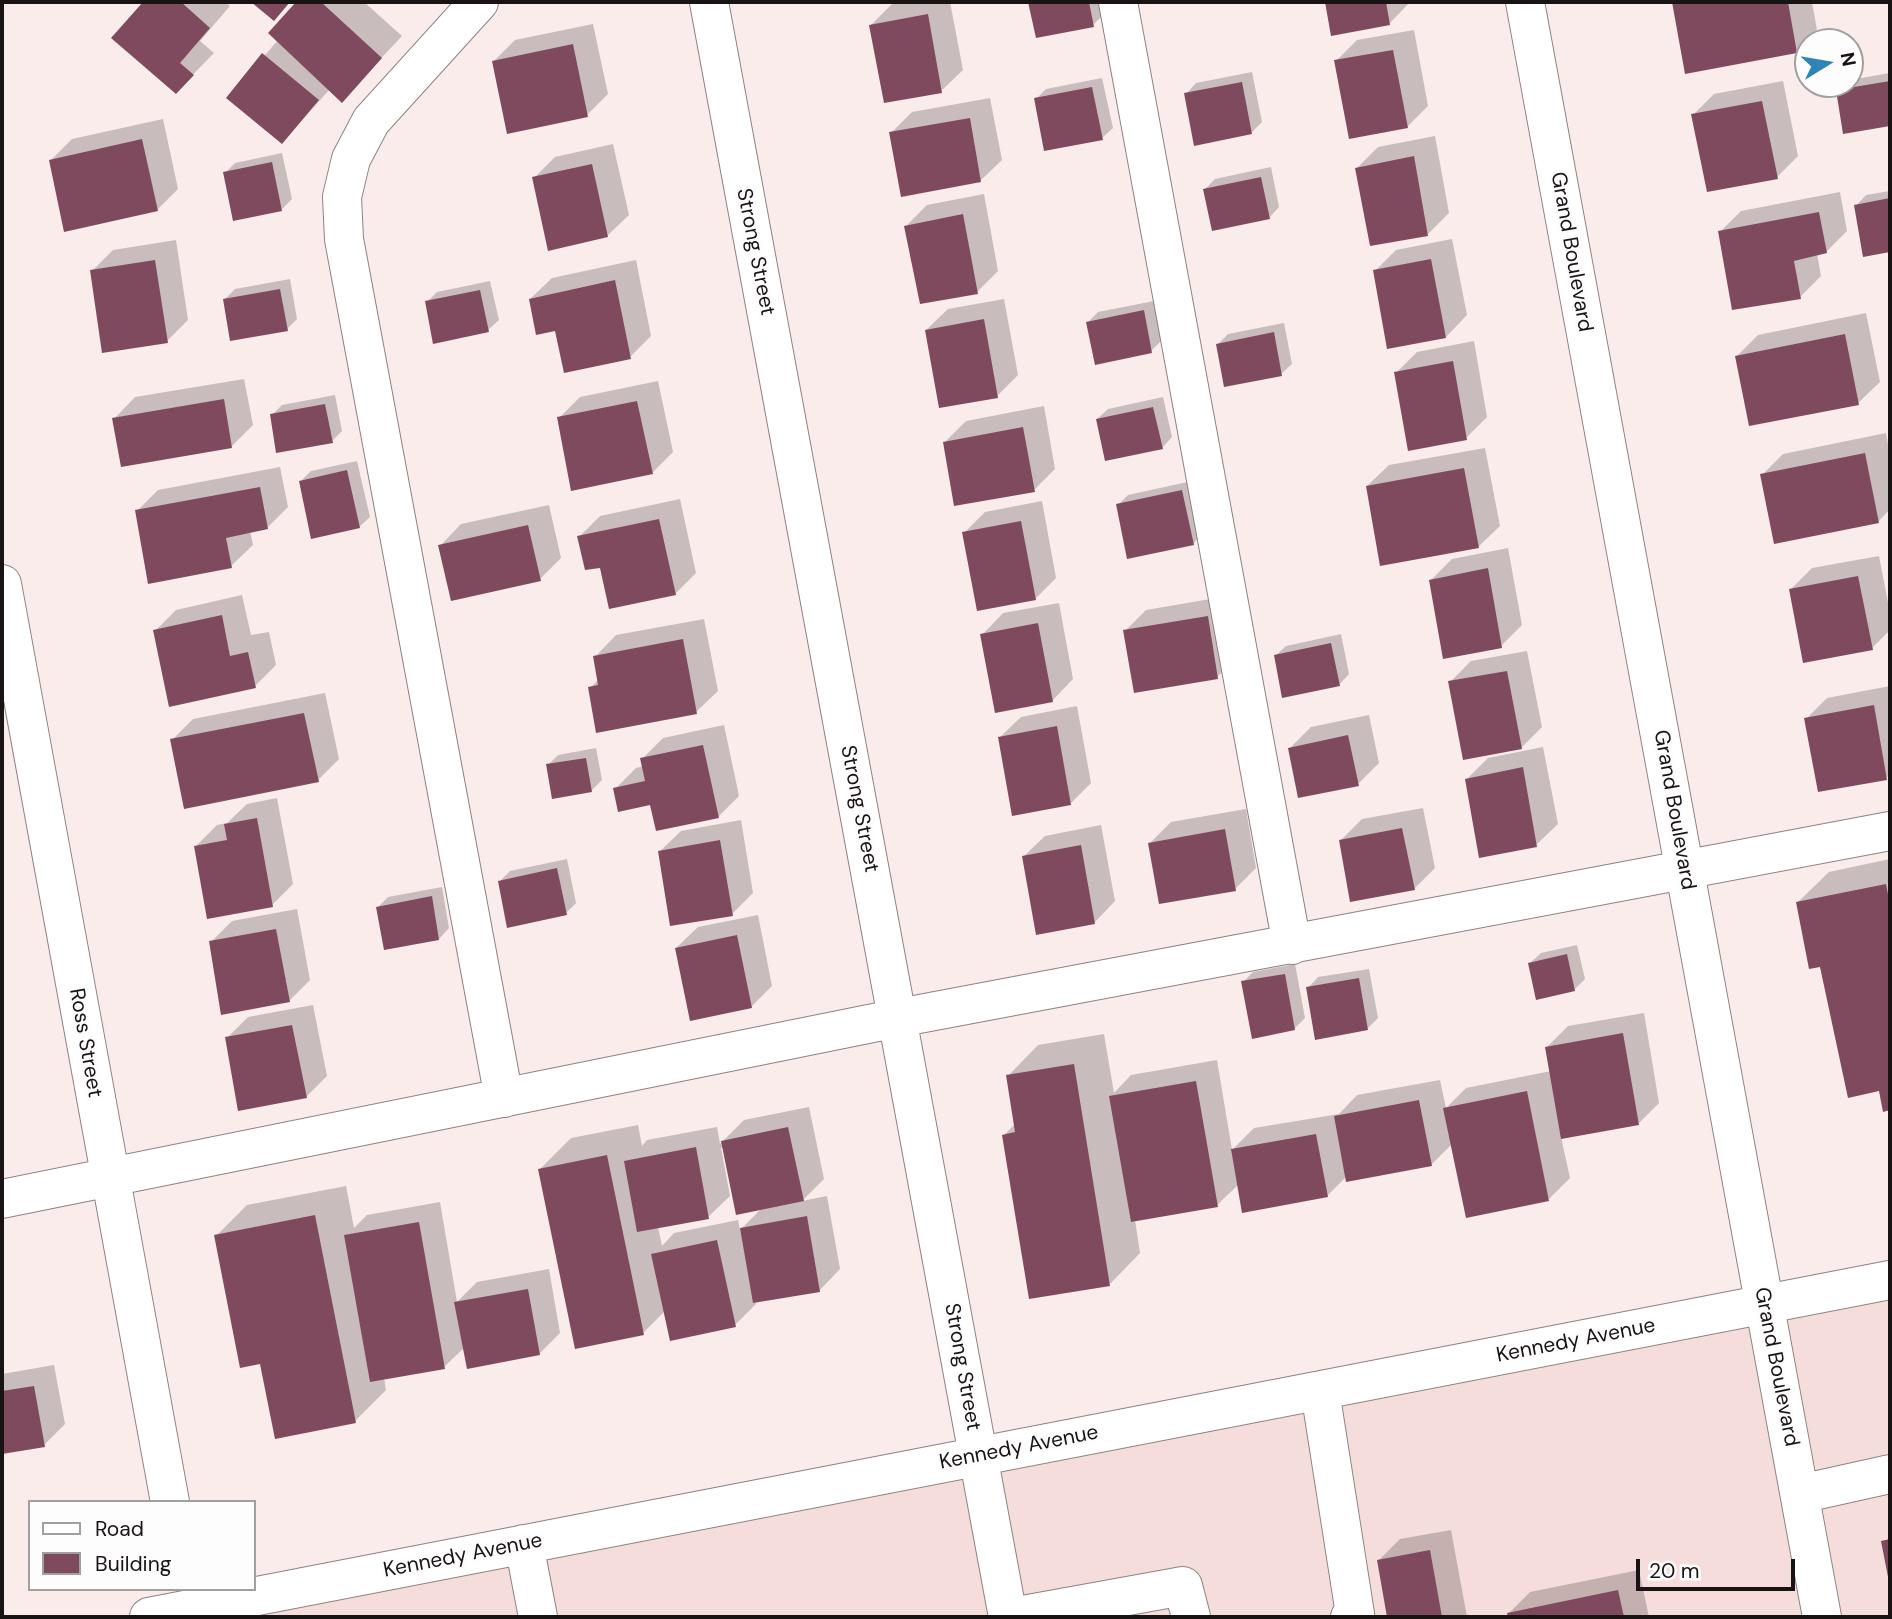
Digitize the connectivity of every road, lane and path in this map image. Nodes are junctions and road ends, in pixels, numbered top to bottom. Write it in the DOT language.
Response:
graph roads {
  1 [pos="479,2"];
  2 [pos="709,2"];
  3 [pos="1118,2"];
  4 [pos="1525,2"];
  5 [pos="2,584"];
  6 [pos="1890,831"];
  7 [pos="1685,872"];
  8 [pos="1292,945"];
  9 [pos="898,1018"];
  10 [pos="504,1098"];
  11 [pos="110,1178"];
  12 [pos="2,1199"];
  13 [pos="1890,1280"];
  14 [pos="1764,1305"];
  15 [pos="1320,1391"];
  16 [pos="978,1456"];
  17 [pos="1890,1474"];
  18 [pos="1800,1494"];
  19 [pos="170,1500"];
  20 [pos="524,1544"];
  21 [pos="189,1605"];
  22 [pos="1090,1610"];
  23 [pos="149,1617"];
  24 [pos="538,1617"];
  25 [pos="1010,1617"];
  26 [pos="1191,1617"];
  27 [pos="1350,1617"];
  28 [pos="1822,1617"];
  1 -- 10 [label="street"];
  2 -- 9 [label="street, Strong Street"];
  3 -- 8 [label="street"];
  4 -- 7 [label="street, Grand Boulevard"];
  5 -- 11 [label="street, Ross Street"];
  6 -- 7 [label="street"];
  7 -- 8 [label="street"];
  7 -- 14 [label="street, Grand Boulevard"];
  8 -- 9 [label="street"];
  9 -- 10 [label="street"];
  9 -- 16 [label="street, Strong Street"];
  10 -- 11 [label="street"];
  11 -- 12 [label="street"];
  11 -- 19 [label="street, Ross Street"];
  13 -- 14 [label="street, Kennedy Avenue"];
  14 -- 15 [label="street, Kennedy Avenue"];
  14 -- 18 [label="street, Grand Boulevard"];
  15 -- 16 [label="street, Kennedy Avenue"];
  15 -- 27 [label="street"];
  16 -- 20 [label="street, Kennedy Avenue"];
  16 -- 25 [label="street, Strong Street"];
  17 -- 18 [label="street"];
  18 -- 28 [label="street, Grand Boulevard"];
  20 -- 21 [label="street, Kennedy Avenue"];
  20 -- 24 [label="street"];
  21 -- 23 [label="street, Kennedy Avenue"];
  22 -- 25 [label="street"];
  22 -- 26 [label="street"];
}
